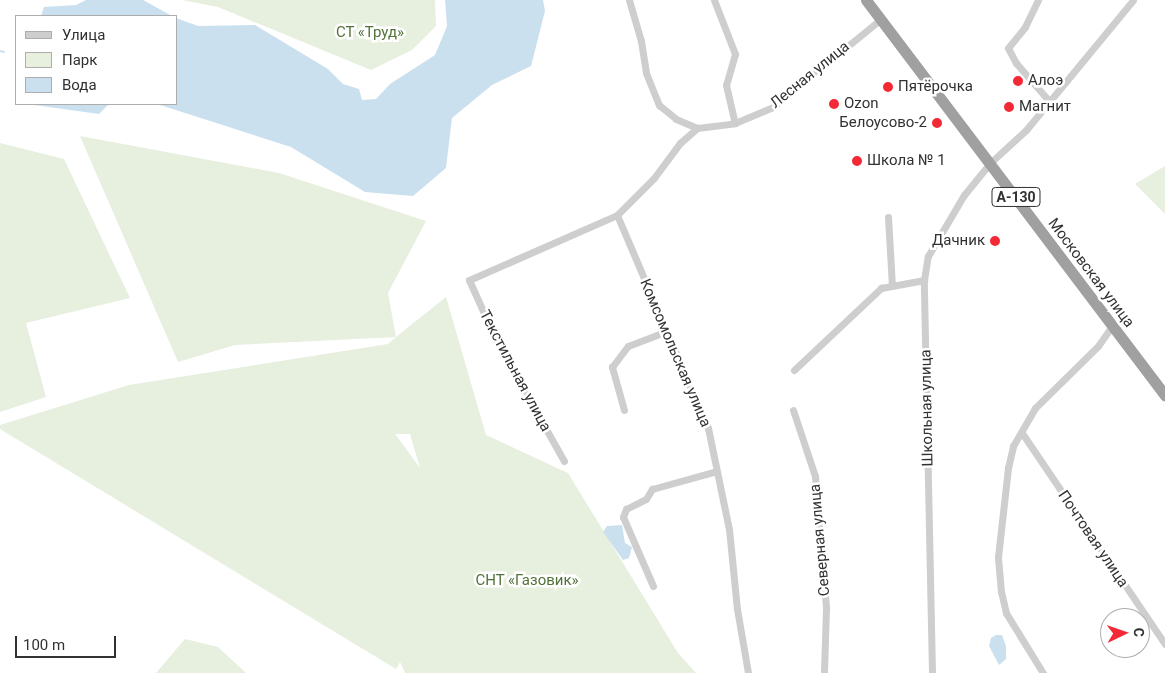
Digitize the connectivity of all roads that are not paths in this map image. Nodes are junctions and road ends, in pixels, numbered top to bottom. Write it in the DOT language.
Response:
graph roads {
  1 [pos="628,0"];
  2 [pos="714,0"];
  3 [pos="866,0"];
  4 [pos="1038,0"];
  5 [pos="1133,0"];
  6 [pos="880,20"];
  7 [pos="1050,102"];
  8 [pos="735,123"];
  9 [pos="697,128"];
  10 [pos="990,163"];
  11 [pos="617,215"];
  12 [pos="888,217"];
  13 [pos="924,280"];
  14 [pos="892,286"];
  15 [pos="1112,326"];
  16 [pos="667,331"];
  17 [pos="794,370"];
  18 [pos="1165,396"];
  19 [pos="624,410"];
  20 [pos="793,410"];
  21 [pos="1022,433"];
  22 [pos="564,461"];
  23 [pos="717,471"];
  24 [pos="653,586"];
  25 [pos="1165,644"];
  26 [pos="748,673"];
  27 [pos="824,673"];
  28 [pos="932,673"];
  29 [pos="1044,673"];
  1 -- 9 [label="street"];
  2 -- 8 [label="street"];
  3 -- 6 [label="highway, Московская улица / А-130"];
  4 -- 7 [label="street"];
  5 -- 7 [label="street, Школьная улица"];
  6 -- 8 [label="street, Лесная улица"];
  6 -- 10 [label="highway, Московская улица / А-130"];
  7 -- 10 [label="street, Школьная улица"];
  8 -- 9 [label="street, Лесная улица"];
  9 -- 11 [label="street"];
  10 -- 13 [label="street, Школьная улица"];
  10 -- 15 [label="highway, Московская улица / А-130"];
  11 -- 16 [label="street, Комсомольская улица"];
  11 -- 22 [label="street, Текстильная улица"];
  12 -- 14 [label="street"];
  13 -- 14 [label="street"];
  13 -- 28 [label="street, Школьная улица"];
  14 -- 17 [label="street"];
  15 -- 18 [label="highway, Московская улица / А-130"];
  15 -- 21 [label="street"];
  16 -- 19 [label="street"];
  16 -- 23 [label="street, Комсомольская улица"];
  20 -- 27 [label="street, Северная улица"];
  21 -- 25 [label="street, Почтовая улица"];
  21 -- 29 [label="street"];
  23 -- 24 [label="street"];
  23 -- 26 [label="street, Комсомольская улица"];
}
